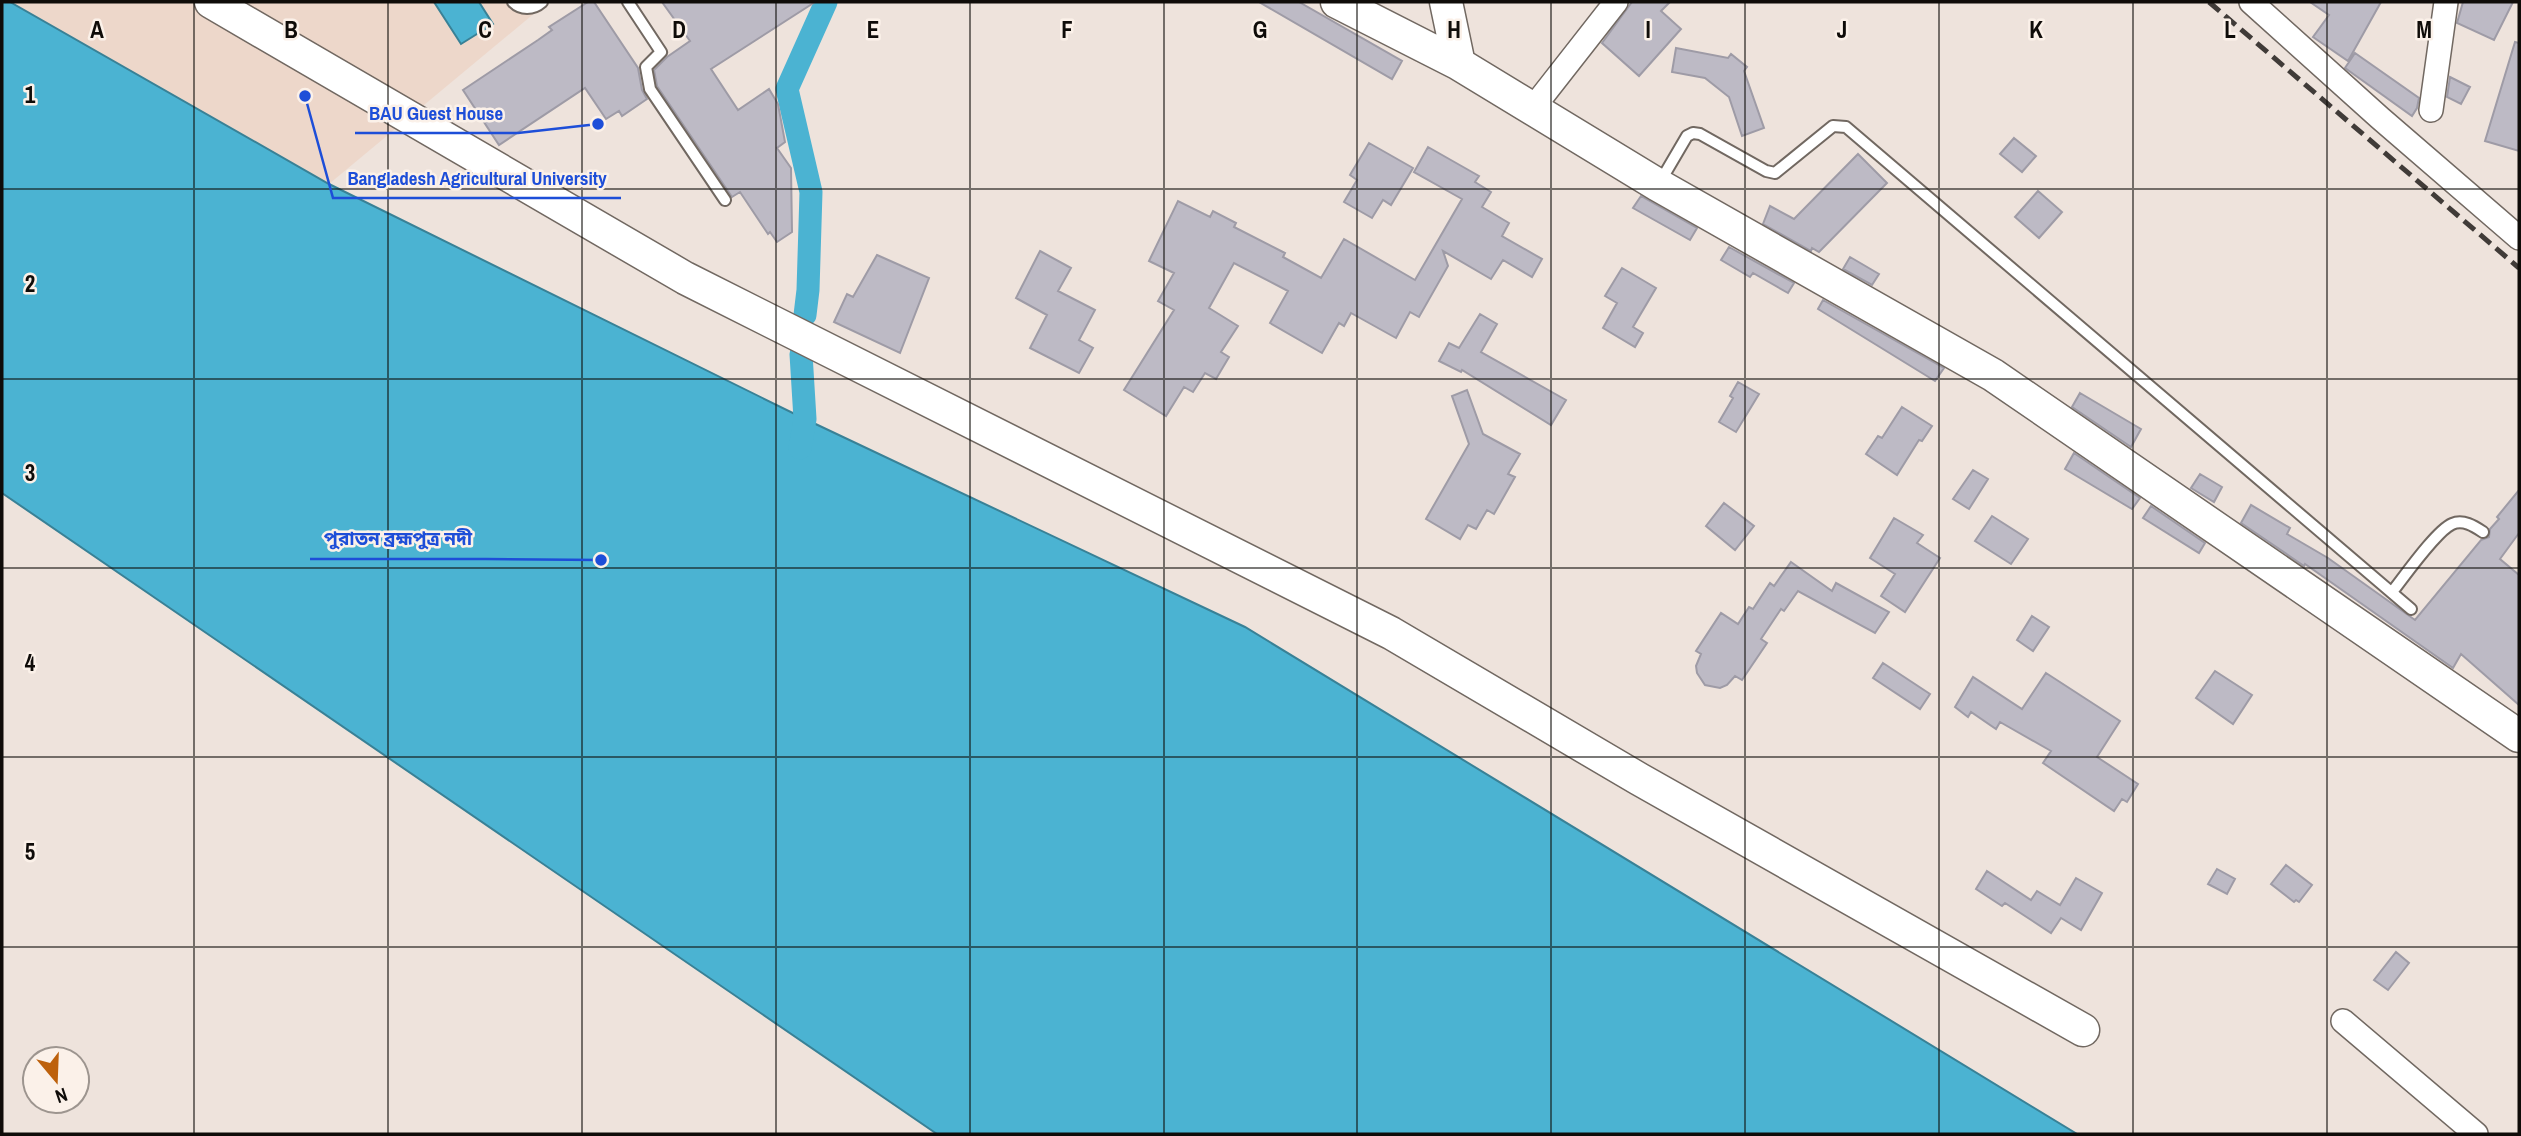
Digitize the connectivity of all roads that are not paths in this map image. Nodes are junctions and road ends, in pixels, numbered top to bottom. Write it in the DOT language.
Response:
graph roads {
  1 [pos="211,2"];
  2 [pos="513,2"];
  3 [pos="542,2"];
  4 [pos="628,2"];
  5 [pos="1337,2"];
  6 [pos="1446,2"];
  7 [pos="2250,2"];
  8 [pos="2446,2"];
  9 [pos="1607,7"];
  10 [pos="1459,64"];
  11 [pos="1534,108"];
  12 [pos="2431,110"];
  13 [pos="1658,185"];
  14 [pos="725,200"];
  15 [pos="2519,238"];
  16 [pos="2483,532"];
  17 [pos="2392,592"];
  18 [pos="2412,609"];
  19 [pos="2519,736"];
  20 [pos="2343,1021"];
  21 [pos="2083,1030"];
  22 [pos="2476,1134"];
  1 -- 21 [label="street"];
  2 -- 3 [label="lane"];
  4 -- 14 [label="lane"];
  5 -- 10 [label="street"];
  6 -- 10 [label="street"];
  7 -- 15 [label="street"];
  8 -- 12 [label="street"];
  9 -- 11 [label="street"];
  10 -- 11 [label="street"];
  11 -- 13 [label="street"];
  13 -- 17 [label="lane"];
  13 -- 19 [label="street"];
  16 -- 17 [label="lane"];
  17 -- 18 [label="lane"];
  20 -- 22 [label="street"];
}
